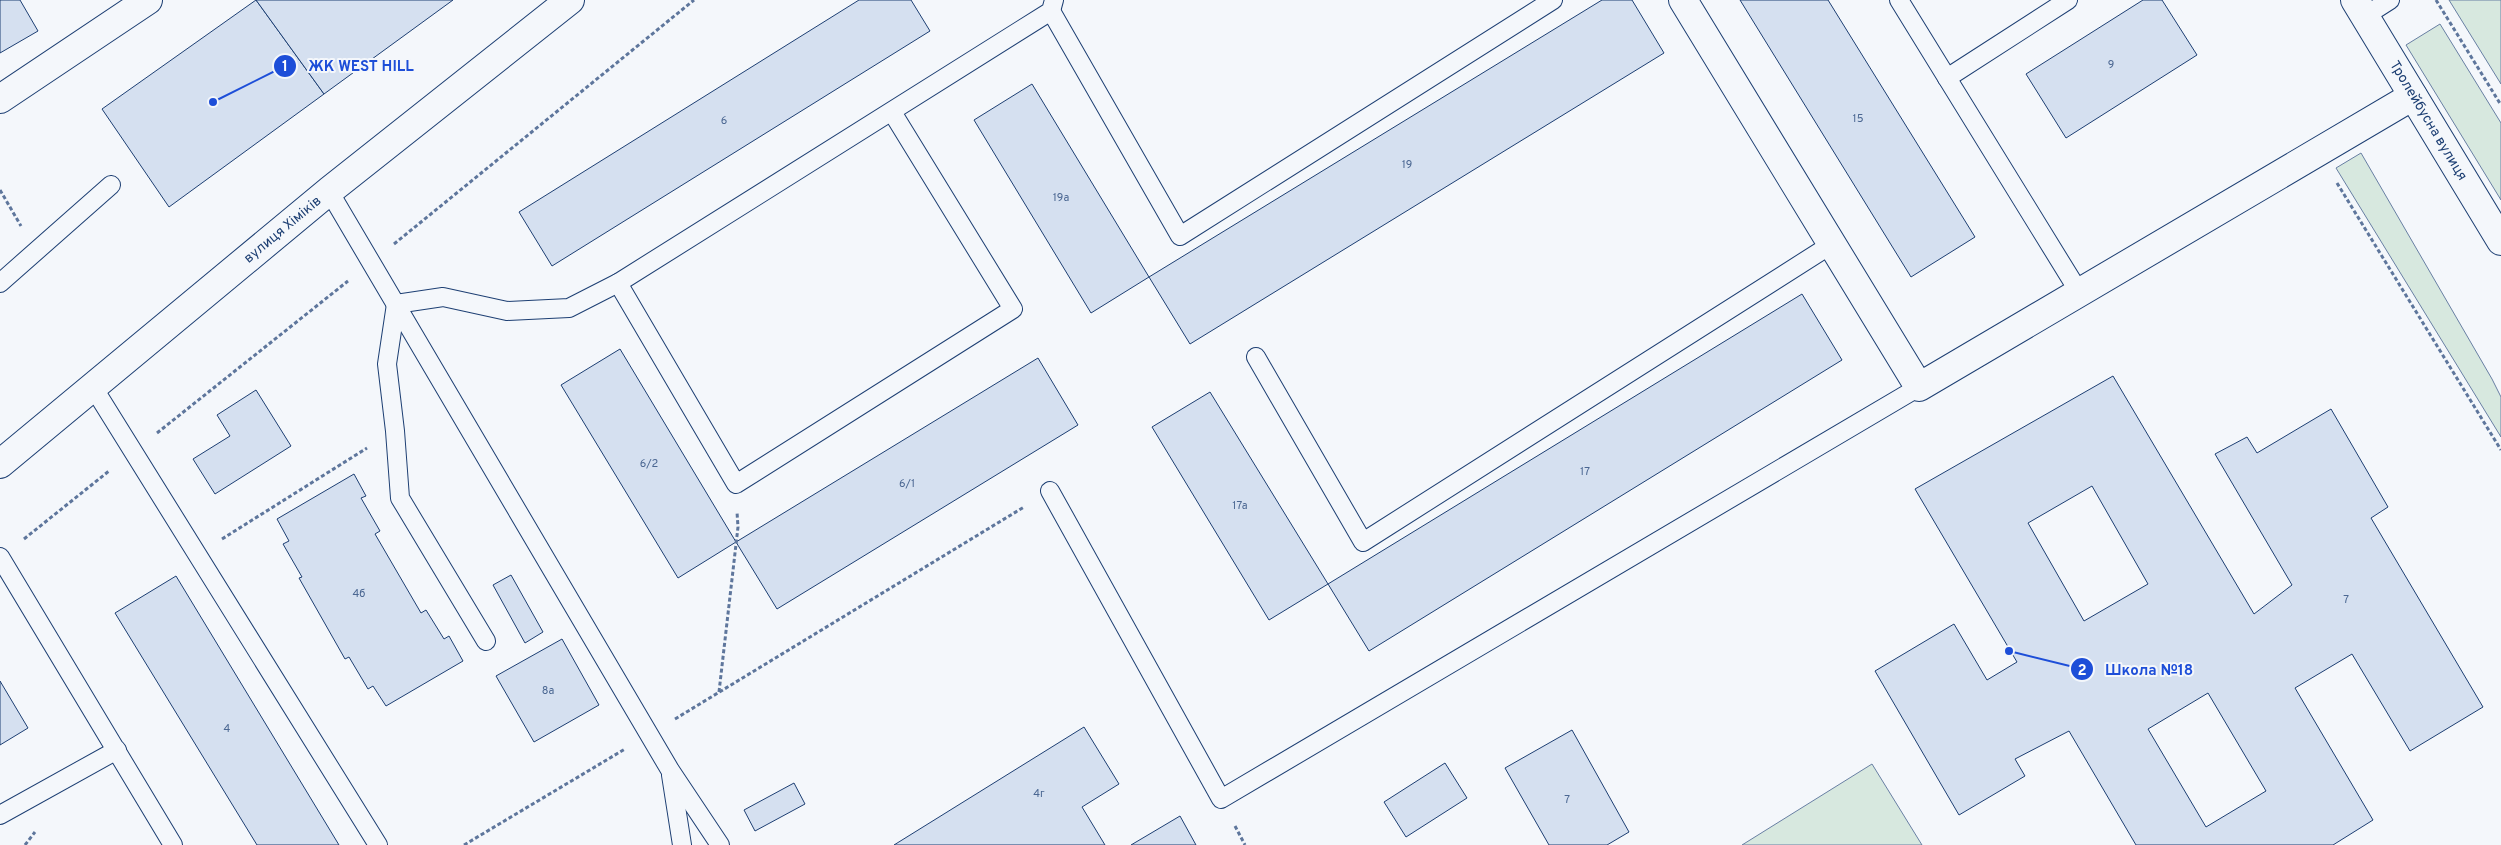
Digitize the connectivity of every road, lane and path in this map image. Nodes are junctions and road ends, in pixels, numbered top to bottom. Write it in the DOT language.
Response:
graph roads {
  1 [pos="148,0"];
  2 [pos="570,0"];
  3 [pos="694,0"];
  4 [pos="1553,0"];
  5 [pos="1683,0"];
  6 [pos="1899,0"];
  7 [pos="2068,0"];
  8 [pos="2390,0"];
  9 [pos="2436,0"];
  10 [pos="1053,5"];
  11 [pos="2360,8"];
  12 [pos="1947,78"];
  13 [pos="2413,96"];
  14 [pos="0,99"];
  15 [pos="2501,105"];
  16 [pos="892,112"];
  17 [pos="2336,182"];
  18 [pos="111,185"];
  19 [pos="0,190"];
  20 [pos="329,191"];
  21 [pos="2501,241"];
  22 [pos="1832,244"];
  23 [pos="36,252"];
  24 [pos="372,262"];
  25 [pos="0,283"];
  26 [pos="618,283"];
  27 [pos="338,289"];
  28 [pos="2079,292"];
  29 [pos="396,304"];
  30 [pos="1256,358"];
  31 [pos="93,387"];
  32 [pos="1919,387"];
  33 [pos="395,430"];
  34 [pos="2501,450"];
  35 [pos="133,452"];
  36 [pos="0,464"];
  37 [pos="110,470"];
  38 [pos="1050,491"];
  39 [pos="738,527"];
  40 [pos="198,556"];
  41 [pos="0,557"];
  42 [pos="486,641"];
  43 [pos="719,693"];
  44 [pos="649,735"];
  45 [pos="117,750"];
  46 [pos="670,770"];
  47 [pos="0,815"];
  48 [pos="173,845"];
  49 [pos="378,845"];
  50 [pos="464,845"];
  51 [pos="682,845"];
  52 [pos="720,845"];
  1 -- 14 [label="street"];
  2 -- 20 [label="street, вулиця Хіміків"];
  3 -- 24 [label="path"];
  4 -- 10 [label="lane"];
  5 -- 22 [label="street"];
  6 -- 12 [label="lane"];
  7 -- 12 [label="lane"];
  8 -- 11 [label="lane"];
  9 -- 15 [label="path"];
  10 -- 16 [label="lane"];
  11 -- 13 [label="street, Тролейбусна вулиця"];
  12 -- 28 [label="lane"];
  13 -- 21 [label="street, Тролейбусна вулиця"];
  13 -- 28 [label="street"];
  16 -- 26 [label="lane"];
  16 -- 26 [label="lane"];
  17 -- 34 [label="path"];
  18 -- 23 [label="lane"];
  19 -- 23 [label="path"];
  20 -- 24 [label="lane"];
  20 -- 31 [label="street, вулиця Хіміків"];
  22 -- 30 [label="lane"];
  22 -- 32 [label="street"];
  23 -- 25 [label="lane"];
  24 -- 29 [label="lane"];
  26 -- 29 [label="lane"];
  27 -- 35 [label="path"];
  28 -- 32 [label="street"];
  29 -- 33 [label="lane"];
  29 -- 44 [label="lane"];
  31 -- 35 [label="lane"];
  31 -- 36 [label="street, вулиця Хіміків"];
  32 -- 38 [label="lane"];
  33 -- 40 [label="path"];
  33 -- 42 [label="lane"];
  35 -- 40 [label="lane"];
  37 -- 41 [label="path"];
  38 -- 43 [label="path"];
  39 -- 43 [label="path"];
  40 -- 49 [label="lane"];
  41 -- 45 [label="lane"];
  43 -- 44 [label="path"];
  44 -- 46 [label="lane"];
  44 -- 50 [label="path"];
  45 -- 47 [label="lane"];
  45 -- 48 [label="lane"];
  46 -- 51 [label="lane"];
  46 -- 52 [label="lane"];
}
